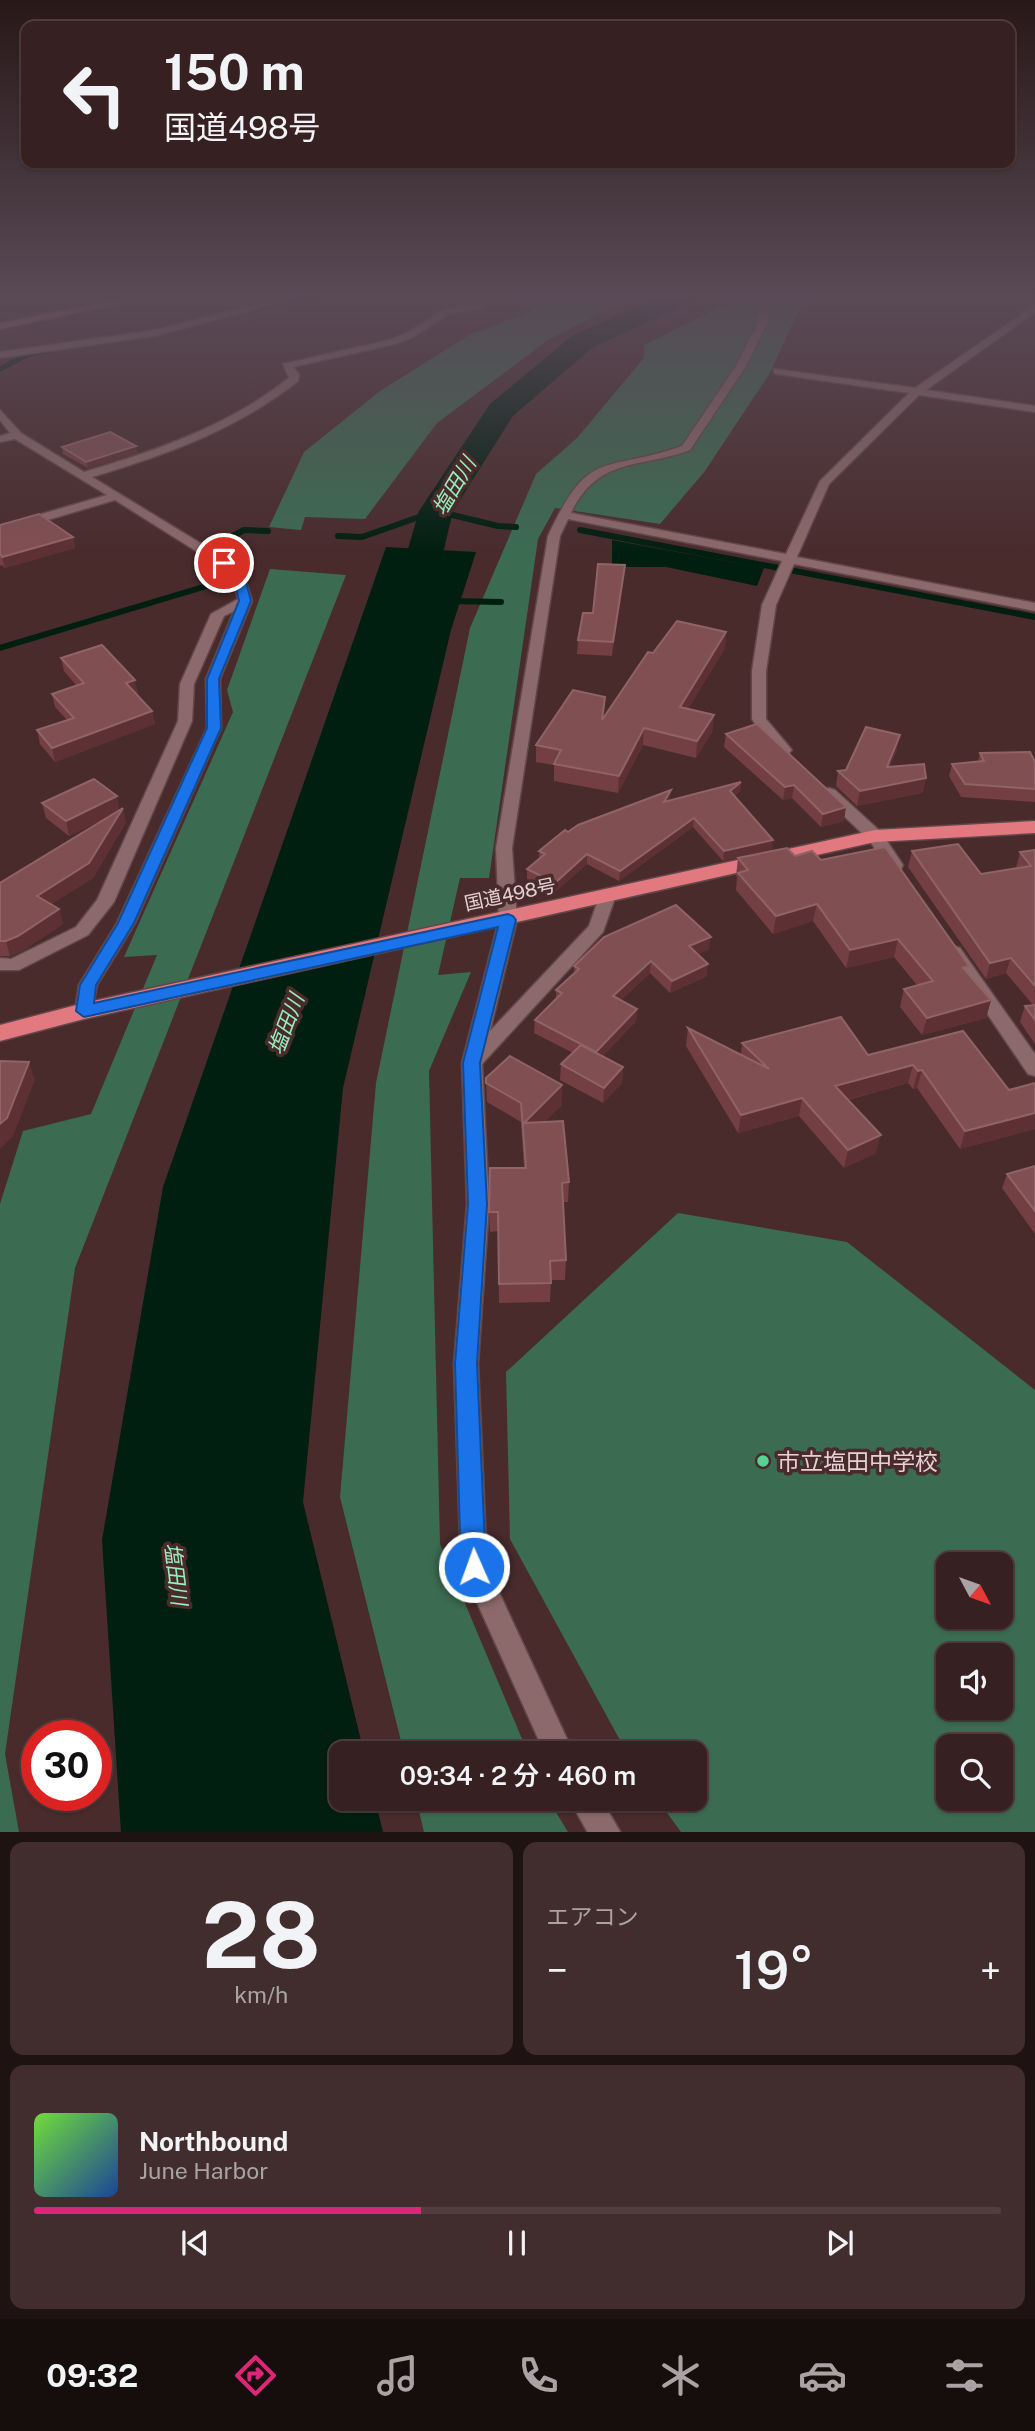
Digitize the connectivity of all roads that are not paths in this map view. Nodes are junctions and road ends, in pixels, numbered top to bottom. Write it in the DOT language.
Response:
graph roads {
  1 [pos="290,382"];
  2 [pos="730,382"];
  3 [pos="853,382"];
  4 [pos="929,382"];
  5 [pos="916,392"];
  6 [pos="1035,409"];
  7 [pos="0,413"];
  8 [pos="17,435"];
  9 [pos="0,439"];
  10 [pos="82,476"];
  11 [pos="117,496"];
  12 [pos="565,515"];
  13 [pos="0,530"];
  14 [pos="785,565"];
  15 [pos="245,601"];
  16 [pos="1035,607"];
  17 [pos="797,762"];
  18 [pos="816,781"];
  19 [pos="1035,827"];
  20 [pos="875,836"];
  21 [pos="905,881"];
  22 [pos="606,898"];
  23 [pos="508,920"];
  24 [pos="944,937"];
  25 [pos="0,964"];
  26 [pos="84,1011"];
  27 [pos="0,1033"];
  28 [pos="471,1063"];
  29 [pos="1035,1069"];
  30 [pos="554,1741"];
  31 [pos="592,1811"];
  32 [pos="606,1832"];
  1 -- 10 [label="street"];
  2 -- 12 [label="street"];
  3 -- 5 [label="street"];
  4 -- 5 [label="street"];
  5 -- 6 [label="street"];
  5 -- 14 [label="street"];
  7 -- 8 [label="street"];
  8 -- 9 [label="street"];
  8 -- 10 [label="street"];
  10 -- 11 [label="street"];
  11 -- 13 [label="street"];
  11 -- 15 [label="street"];
  12 -- 14 [label="street"];
  12 -- 23 [label="street"];
  14 -- 16 [label="street"];
  14 -- 17 [label="street"];
  15 -- 25 [label="street"];
  15 -- 26 [label="street"];
  18 -- 20 [label="street"];
  19 -- 20 [label="highway, 国道498号"];
  20 -- 21 [label="street"];
  20 -- 22 [label="highway, 国道498号"];
  22 -- 23 [label="highway, 国道498号"];
  22 -- 28 [label="street"];
  23 -- 26 [label="highway, 国道498号"];
  23 -- 28 [label="street"];
  24 -- 29 [label="street"];
  26 -- 27 [label="highway, 国道498号"];
  28 -- 30 [label="street"];
  31 -- 32 [label="street"];
}
